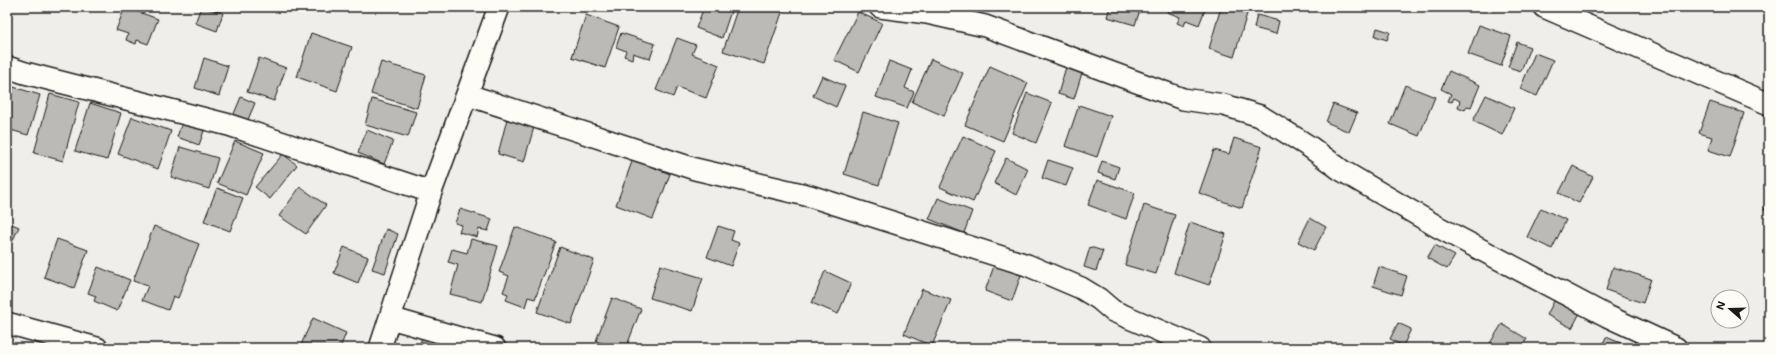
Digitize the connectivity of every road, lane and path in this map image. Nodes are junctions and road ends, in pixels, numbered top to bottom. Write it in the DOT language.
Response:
graph roads {
  1 [pos="499,7"];
  2 [pos="880,7"];
  3 [pos="1544,7"];
  4 [pos="7,67"];
  5 [pos="468,95"];
  6 [pos="1769,104"];
  7 [pos="431,192"];
  8 [pos="390,318"];
  9 [pos="7,323"];
  10 [pos="97,348"];
  11 [pos="380,348"];
  12 [pos="495,348"];
  13 [pos="1200,348"];
  14 [pos="1676,348"];
  1 -- 5 [label="street"];
  2 -- 14 [label="street"];
  3 -- 6 [label="street"];
  4 -- 7 [label="street"];
  5 -- 7 [label="street"];
  5 -- 13 [label="street"];
  7 -- 8 [label="street"];
  8 -- 11 [label="street"];
  8 -- 12 [label="street"];
  9 -- 10 [label="street"];
}
